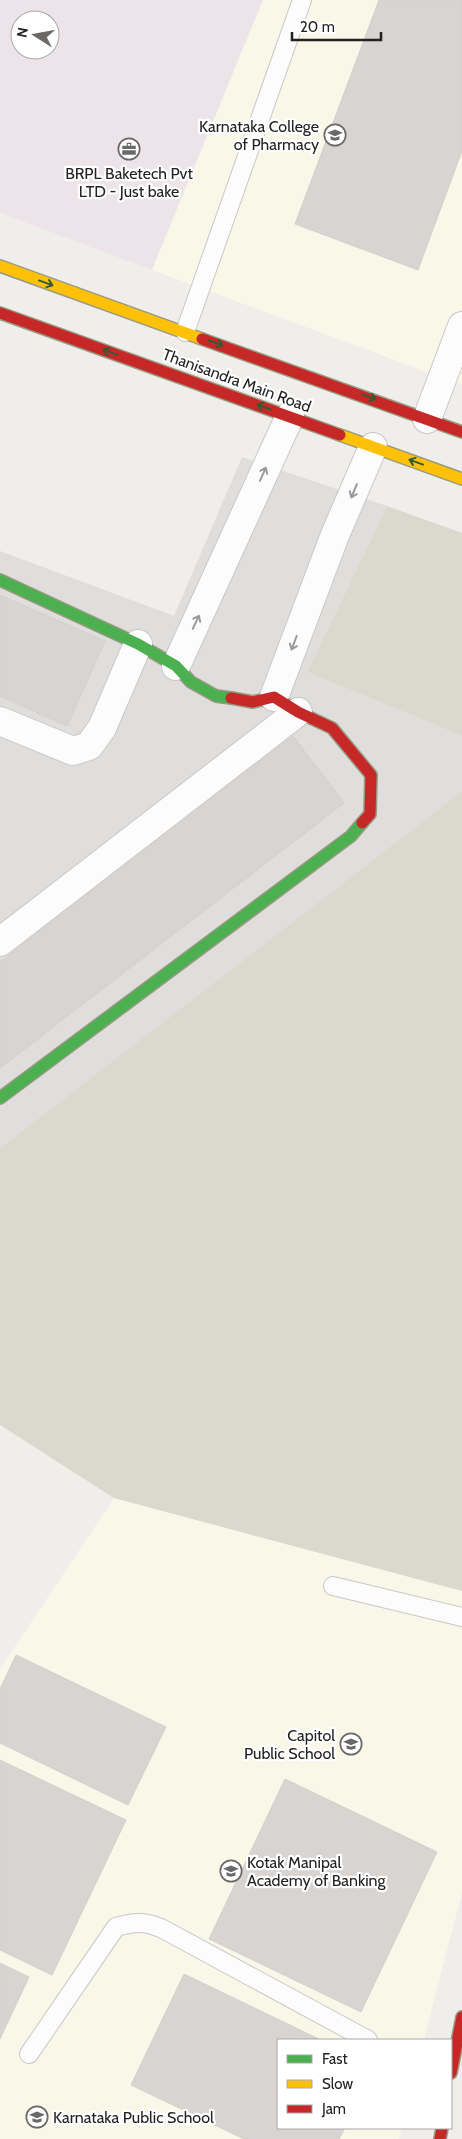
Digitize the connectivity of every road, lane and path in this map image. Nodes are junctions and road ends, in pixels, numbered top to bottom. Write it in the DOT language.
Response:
graph roads {
  1 [pos="302,0"];
  2 [pos="0,266"];
  3 [pos="0,313"];
  4 [pos="462,326"];
  5 [pos="185,332"];
  6 [pos="290,416"];
  7 [pos="427,418"];
  8 [pos="462,432"];
  9 [pos="373,447"];
  10 [pos="462,479"];
  11 [pos="0,580"];
  12 [pos="138,644"];
  13 [pos="176,666"];
  14 [pos="274,697"];
  15 [pos="298,712"];
  16 [pos="0,721"];
  17 [pos="0,942"];
  18 [pos="0,1098"];
  19 [pos="333,1586"];
  20 [pos="462,1617"];
  21 [pos="462,2017"];
  22 [pos="366,2039"];
  23 [pos="29,2054"];
  24 [pos="452,2068"];
  1 -- 5 [label="lane"];
  2 -- 5 [label="street, Thanisandra Main Road, one-way"];
  6 -- 3 [label="street, Thanisandra Main Road, one-way"];
  4 -- 7 [label="street"];
  5 -- 7 [label="street, Thanisandra Main Road, one-way"];
  6 -- 9 [label="street, Thanisandra Main Road"];
  13 -- 6 [label="street, one-way"];
  7 -- 8 [label="street, Thanisandra Main Road"];
  10 -- 9 [label="street, Thanisandra Main Road, one-way"];
  9 -- 14 [label="street, one-way"];
  11 -- 12 [label="street"];
  12 -- 13 [label="street"];
  12 -- 16 [label="street"];
  13 -- 14 [label="street"];
  14 -- 15 [label="street"];
  15 -- 17 [label="street"];
  15 -- 18 [label="street"];
  19 -- 20 [label="lane"];
  21 -- 24 [label="street"];
  22 -- 23 [label="lane"];
}
